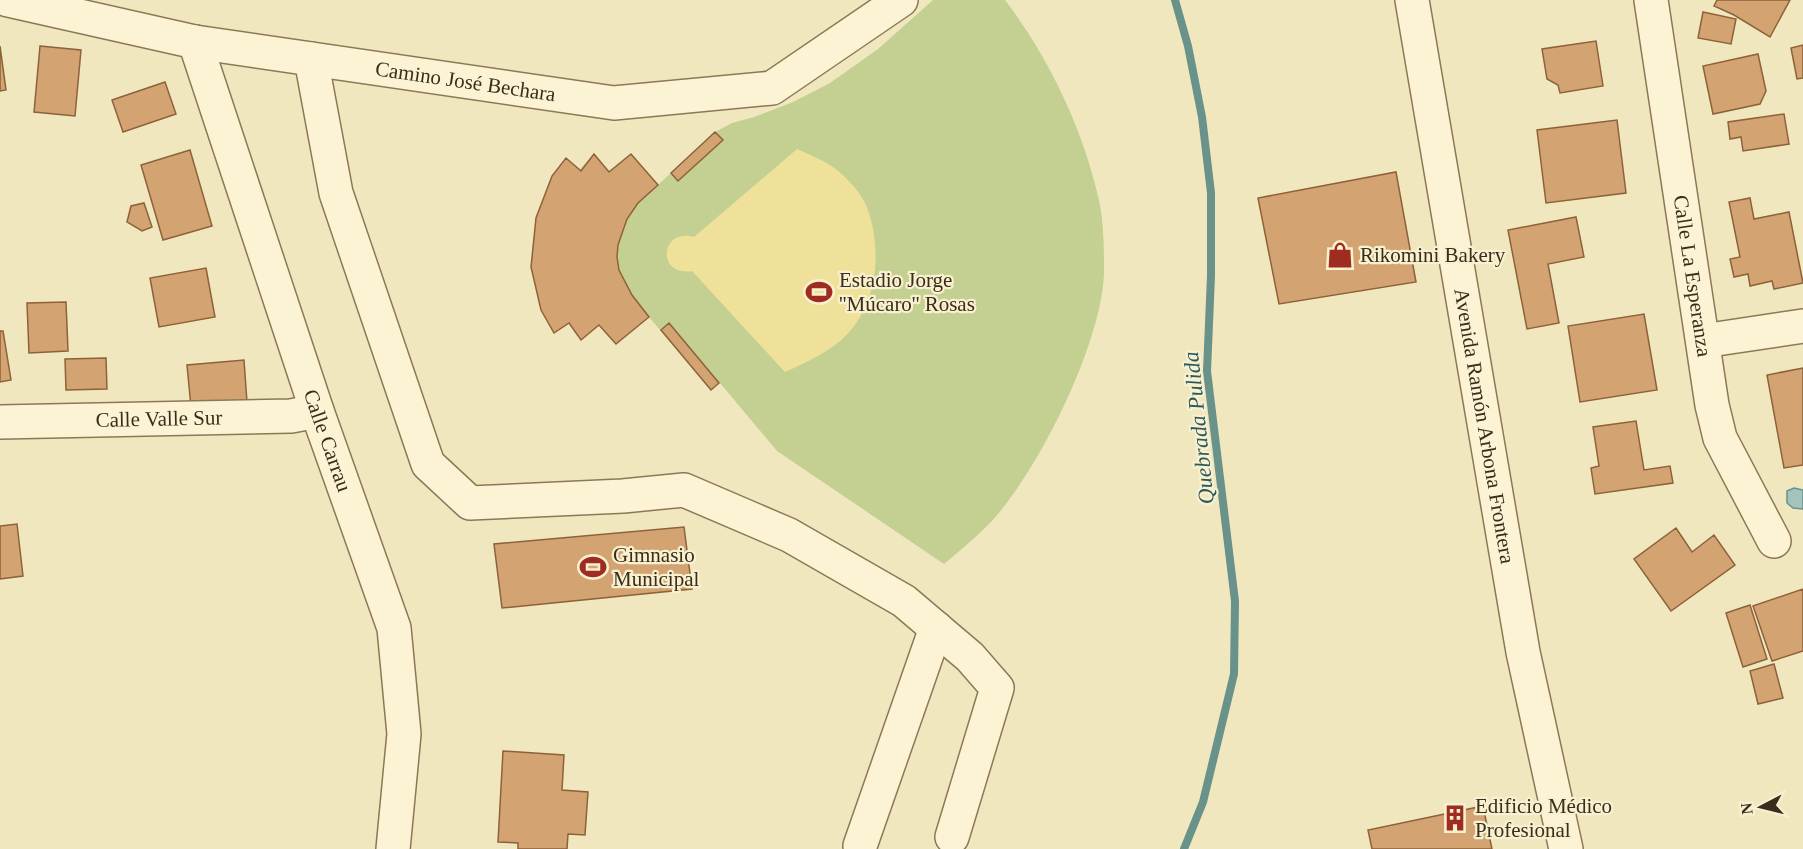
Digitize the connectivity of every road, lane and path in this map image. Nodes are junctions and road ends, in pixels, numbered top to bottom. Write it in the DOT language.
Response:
graph roads {
  1 [pos="8,0"];
  2 [pos="901,0"];
  3 [pos="1412,0"];
  4 [pos="1651,0"];
  5 [pos="195,42"];
  6 [pos="311,59"];
  7 [pos="1803,326"];
  8 [pos="1704,341"];
  9 [pos="316,411"];
  10 [pos="0,422"];
  11 [pos="1774,541"];
  12 [pos="936,628"];
  13 [pos="952,837"];
  14 [pos="860,846"];
  15 [pos="393,849"];
  16 [pos="1566,849"];
  1 -- 5 [label="street, Camino José Bechara"];
  2 -- 6 [label="street, Camino José Bechara"];
  3 -- 16 [label="street, Avenida Ramón Arbona Frontera"];
  4 -- 8 [label="street, Calle La Esperanza"];
  5 -- 6 [label="street, Camino José Bechara"];
  5 -- 9 [label="street, Calle Carrau"];
  6 -- 12 [label="street"];
  7 -- 8 [label="street"];
  8 -- 11 [label="street, Calle La Esperanza"];
  9 -- 10 [label="street, Calle Valle Sur"];
  9 -- 15 [label="street, Calle Carrau"];
  12 -- 13 [label="street"];
  12 -- 14 [label="street"];
}
